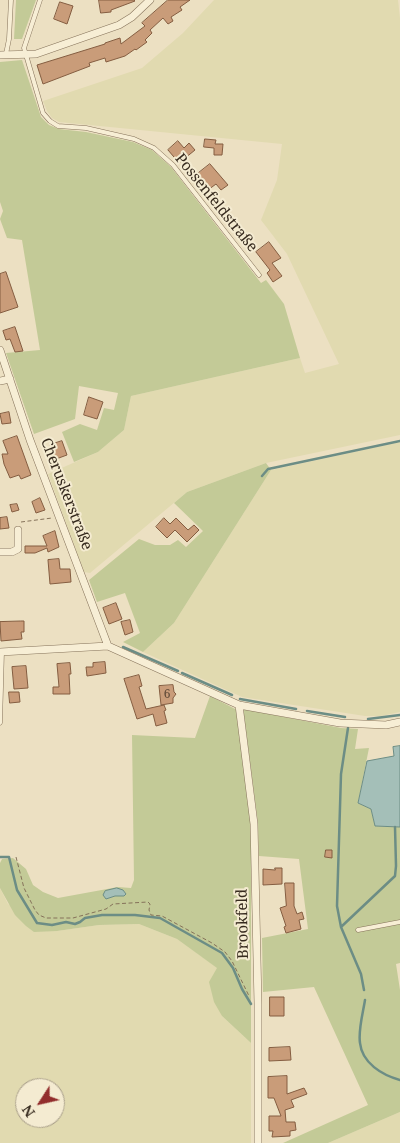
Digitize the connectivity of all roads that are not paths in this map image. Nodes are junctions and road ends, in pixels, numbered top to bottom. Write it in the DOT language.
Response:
graph roads {
  1 [pos="11,0"];
  2 [pos="40,0"];
  3 [pos="150,0"];
  4 [pos="3,54"];
  5 [pos="25,54"];
  6 [pos="260,275"];
  7 [pos="0,350"];
  8 [pos="10,379"];
  9 [pos="0,381"];
  10 [pos="18,530"];
  11 [pos="0,552"];
  12 [pos="108,646"];
  13 [pos="1,652"];
  14 [pos="239,705"];
  15 [pos="400,722"];
  16 [pos="0,723"];
  17 [pos="400,922"];
  18 [pos="358,930"];
  19 [pos="258,1143"];
  1 -- 4 [label="lane"];
  2 -- 5 [label="lane"];
  3 -- 5 [label="street"];
  4 -- 5 [label="street"];
  5 -- 6 [label="lane, Possenfeldstraße"];
  7 -- 8 [label="street, Cheruskerstraße"];
  8 -- 9 [label="street"];
  8 -- 12 [label="street, Cheruskerstraße"];
  10 -- 11 [label="street"];
  12 -- 13 [label="street"];
  12 -- 14 [label="street"];
  13 -- 16 [label="lane"];
  14 -- 15 [label="street"];
  14 -- 19 [label="street, Brookfeld"];
  17 -- 18 [label="lane"];
}
